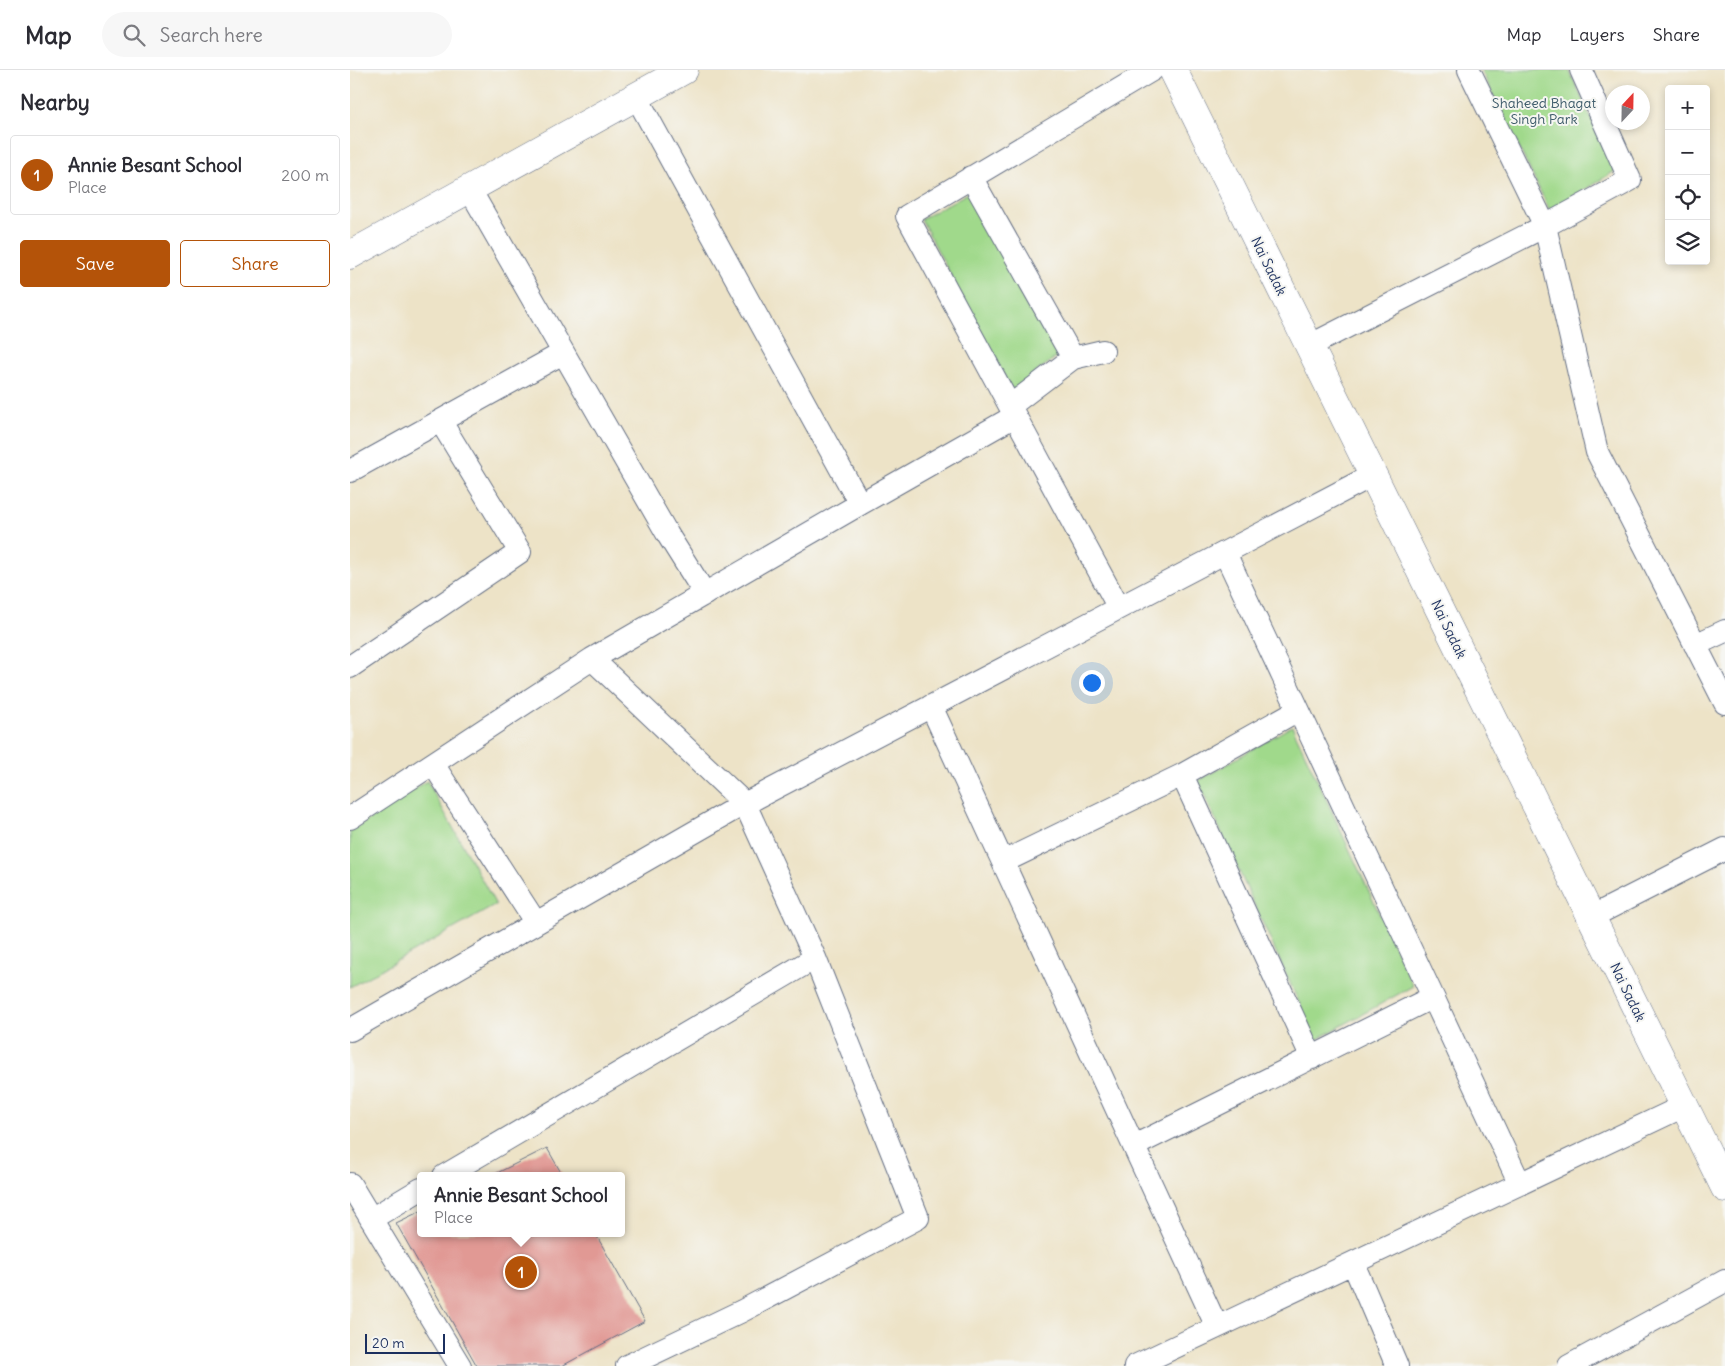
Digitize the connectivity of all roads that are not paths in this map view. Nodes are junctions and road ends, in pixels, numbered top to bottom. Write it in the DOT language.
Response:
graph roads {
  1 [pos="684,70"];
  2 [pos="1152,70"];
  3 [pos="1173,70"];
  4 [pos="1469,70"];
  5 [pos="1581,70"];
  6 [pos="636,96"];
  7 [pos="971,177"];
  8 [pos="469,188"];
  9 [pos="1545,226"];
  10 [pos="350,254"];
  11 [pos="1309,346"];
  12 [pos="1103,351"];
  13 [pos="563,353"];
  14 [pos="1072,358"];
  15 [pos="1012,411"];
  16 [pos="441,422"];
  17 [pos="350,471"];
  18 [pos="1373,475"];
  19 [pos="860,504"];
  20 [pos="1225,553"];
  21 [pos="705,594"];
  22 [pos="1119,608"];
  23 [pos="1725,630"];
  24 [pos="1695,645"];
  25 [pos="592,659"];
  26 [pos="350,667"];
  27 [pos="1725,703"];
  28 [pos="931,706"];
  29 [pos="1298,710"];
  30 [pos="433,764"];
  31 [pos="1182,775"];
  32 [pos="745,804"];
  33 [pos="350,818"];
  34 [pos="1725,849"];
  35 [pos="1003,862"];
  36 [pos="1591,917"];
  37 [pos="536,923"];
  38 [pos="815,958"];
  39 [pos="1433,997"];
  40 [pos="350,1030"];
  41 [pos="1312,1058"];
  42 [pos="1684,1106"];
  43 [pos="1134,1146"];
  44 [pos="451,1172"];
  45 [pos="350,1184"];
  46 [pos="1520,1184"];
  47 [pos="1725,1188"];
  48 [pos="417,1191"];
  49 [pos="371,1219"];
  50 [pos="1353,1263"];
  51 [pos="1725,1281"];
  52 [pos="1217,1327"];
  53 [pos="1578,1364"];
  54 [pos="460,1366"];
  55 [pos="626,1366"];
  56 [pos="1135,1366"];
  57 [pos="1397,1366"];
  1 -- 6 [label="street"];
  2 -- 7 [label="street"];
  3 -- 11 [label="street, Nai Sadak"];
  4 -- 9 [label="street"];
  5 -- 9 [label="street"];
  6 -- 8 [label="street"];
  6 -- 19 [label="street"];
  7 -- 14 [label="street"];
  7 -- 15 [label="street"];
  8 -- 10 [label="street"];
  8 -- 13 [label="street"];
  9 -- 11 [label="street"];
  9 -- 24 [label="street"];
  11 -- 18 [label="street, Nai Sadak"];
  12 -- 14 [label="street"];
  13 -- 16 [label="street"];
  13 -- 21 [label="street"];
  14 -- 15 [label="street"];
  15 -- 19 [label="street"];
  15 -- 22 [label="street"];
  16 -- 17 [label="street"];
  16 -- 26 [label="street"];
  18 -- 20 [label="street"];
  18 -- 36 [label="street, Nai Sadak"];
  19 -- 21 [label="street"];
  20 -- 22 [label="street"];
  20 -- 29 [label="street"];
  21 -- 25 [label="street"];
  22 -- 28 [label="street"];
  23 -- 24 [label="street"];
  24 -- 27 [label="street"];
  25 -- 30 [label="street"];
  25 -- 32 [label="street"];
  28 -- 32 [label="street"];
  28 -- 35 [label="street"];
  29 -- 31 [label="street"];
  29 -- 39 [label="street"];
  30 -- 33 [label="street"];
  30 -- 37 [label="street"];
  31 -- 35 [label="street"];
  31 -- 41 [label="street"];
  32 -- 37 [label="street"];
  32 -- 38 [label="street"];
  34 -- 36 [label="street"];
  35 -- 43 [label="street"];
  36 -- 42 [label="street, Nai Sadak"];
  37 -- 40 [label="street"];
  38 -- 44 [label="street"];
  38 -- 55 [label="street"];
  39 -- 41 [label="street"];
  39 -- 46 [label="street"];
  41 -- 43 [label="street"];
  42 -- 46 [label="street"];
  42 -- 47 [label="street, Nai Sadak"];
  43 -- 52 [label="street"];
  45 -- 49 [label="street"];
  46 -- 50 [label="street"];
  48 -- 49 [label="street"];
  49 -- 54 [label="street"];
  50 -- 52 [label="street"];
  50 -- 57 [label="street"];
  51 -- 53 [label="street"];
  52 -- 56 [label="street"];
}
